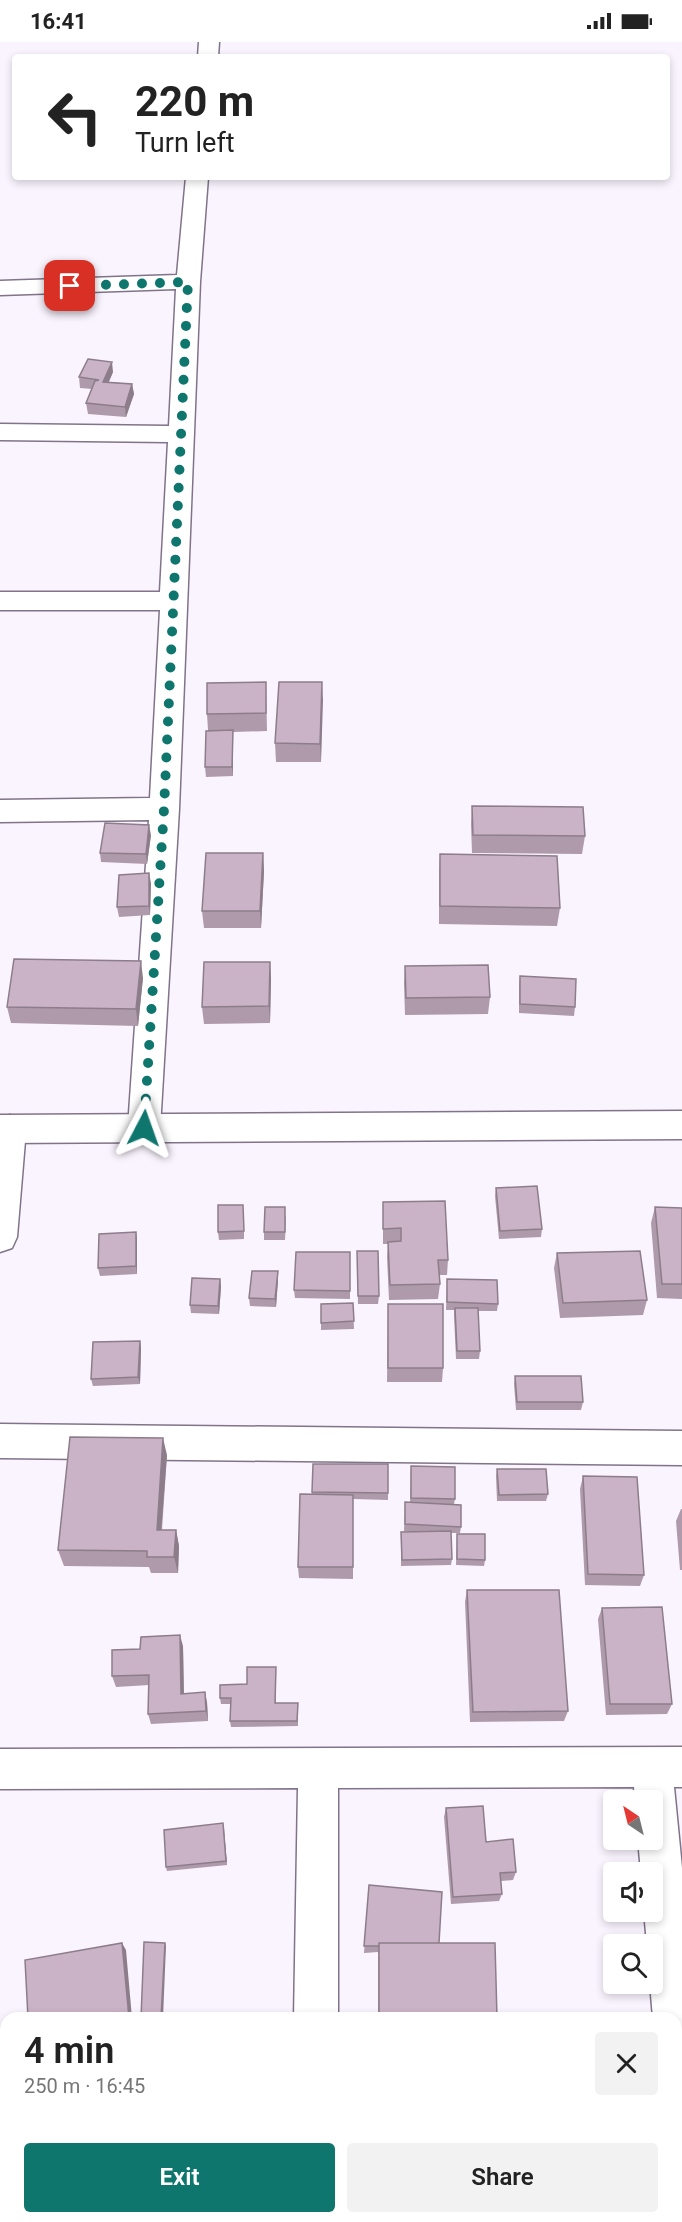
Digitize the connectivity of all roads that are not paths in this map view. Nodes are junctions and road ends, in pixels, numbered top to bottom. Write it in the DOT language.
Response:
graph roads {
  1 [pos="197,180"];
  2 [pos="188,282"];
  3 [pos="0,288"];
  4 [pos="0,432"];
  5 [pos="181,435"];
  6 [pos="0,601"];
  7 [pos="174,601"];
  8 [pos="164,809"];
  9 [pos="0,811"];
  10 [pos="682,1125"];
  11 [pos="144,1128"];
  12 [pos="5,1129"];
  13 [pos="0,1237"];
  14 [pos="0,1441"];
  15 [pos="682,1448"];
  16 [pos="667,1767"];
  17 [pos="318,1768"];
  18 [pos="0,1769"];
  19 [pos="316,2012"];
  20 [pos="675,2012"];
  1 -- 2 [label="street"];
  2 -- 3 [label="street"];
  2 -- 5 [label="street"];
  4 -- 5 [label="street"];
  5 -- 7 [label="street"];
  6 -- 7 [label="street"];
  7 -- 8 [label="street"];
  8 -- 9 [label="street"];
  8 -- 11 [label="street"];
  10 -- 11 [label="street"];
  11 -- 12 [label="street"];
  12 -- 13 [label="street"];
  14 -- 15 [label="street"];
  16 -- 17 [label="street"];
  16 -- 20 [label="street"];
  17 -- 18 [label="street"];
  17 -- 19 [label="street"];
}
